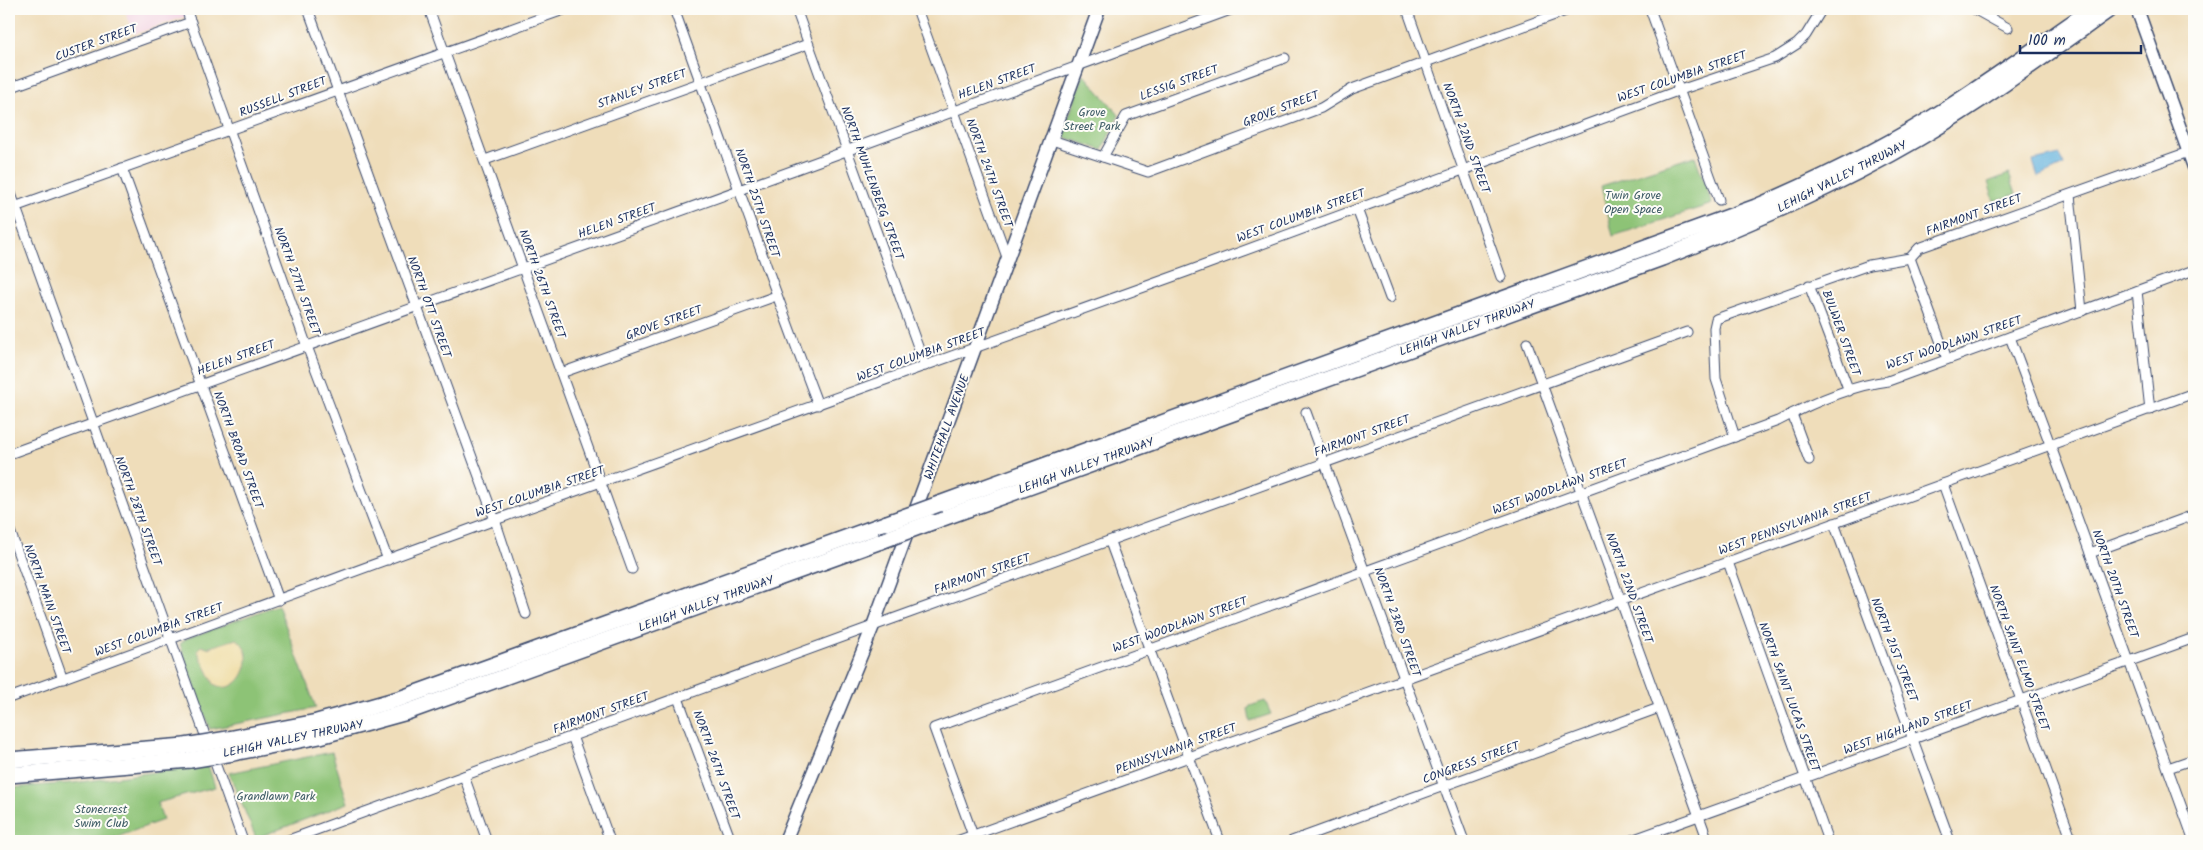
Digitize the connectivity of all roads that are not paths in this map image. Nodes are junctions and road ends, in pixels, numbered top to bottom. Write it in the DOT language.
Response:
graph roads {
  1 [pos="186,9"];
  2 [pos="308,9"];
  3 [pos="430,9"];
  4 [pos="566,9"];
  5 [pos="674,9"];
  6 [pos="796,9"];
  7 [pos="917,9"];
  8 [pos="1099,9"];
  9 [pos="1233,9"];
  10 [pos="1406,9"];
  11 [pos="1571,9"];
  12 [pos="1650,9"];
  13 [pos="1822,9"];
  14 [pos="1974,9"];
  15 [pos="2092,9"];
  16 [pos="2110,9"];
  17 [pos="2137,9"];
  18 [pos="191,22"];
  19 [pos="2079,25"];
  20 [pos="2008,28"];
  21 [pos="808,44"];
  22 [pos="445,52"];
  23 [pos="1285,58"];
  24 [pos="1426,62"];
  25 [pos="1079,66"];
  26 [pos="700,82"];
  27 [pos="9,88"];
  28 [pos="338,90"];
  29 [pos="1680,90"];
  30 [pos="953,112"];
  31 [pos="230,130"];
  32 [pos="1052,140"];
  33 [pos="847,150"];
  34 [pos="2192,151"];
  35 [pos="1103,157"];
  36 [pos="485,160"];
  37 [pos="2194,167"];
  38 [pos="122,168"];
  39 [pos="1465,170"];
  40 [pos="9,188"];
  41 [pos="740,190"];
  42 [pos="2070,195"];
  43 [pos="1719,200"];
  44 [pos="12,208"];
  45 [pos="1357,210"];
  46 [pos="1910,258"];
  47 [pos="1008,260"];
  48 [pos="523,268"];
  49 [pos="2194,270"];
  50 [pos="1501,276"];
  51 [pos="1809,285"];
  52 [pos="2137,291"];
  53 [pos="776,296"];
  54 [pos="1390,298"];
  55 [pos="415,306"];
  56 [pos="2082,311"];
  57 [pos="1687,332"];
  58 [pos="2010,337"];
  59 [pos="1527,343"];
  60 [pos="308,344"];
  61 [pos="975,349"];
  62 [pos="1947,359"];
  63 [pos="925,366"];
  64 [pos="561,373"];
  65 [pos="200,384"];
  66 [pos="1542,384"];
  67 [pos="1849,391"];
  68 [pos="2194,393"];
  69 [pos="818,405"];
  70 [pos="2150,410"];
  71 [pos="1306,412"];
  72 [pos="1792,414"];
  73 [pos="93,423"];
  74 [pos="1735,436"];
  75 [pos="2051,444"];
  76 [pos="9,454"];
  77 [pos="1809,460"];
  78 [pos="1325,463"];
  79 [pos="601,484"];
  80 [pos="1943,484"];
  81 [pos="1581,492"];
  82 [pos="2194,515"];
  83 [pos="495,520"];
  84 [pos="1834,523"];
  85 [pos="9,528"];
  86 [pos="1110,542"];
  87 [pos="2090,553"];
  88 [pos="388,560"];
  89 [pos="1728,562"];
  90 [pos="632,568"];
  91 [pos="1366,570"];
  92 [pos="279,600"];
  93 [pos="1620,601"];
  94 [pos="526,614"];
  95 [pos="872,626"];
  96 [pos="2194,638"];
  97 [pos="170,640"];
  98 [pos="1150,649"];
  99 [pos="2130,661"];
  100 [pos="62,679"];
  101 [pos="1404,679"];
  102 [pos="9,698"];
  103 [pos="678,698"];
  104 [pos="2021,700"];
  105 [pos="1659,708"];
  106 [pos="572,736"];
  107 [pos="1914,739"];
  108 [pos="231,746"];
  109 [pos="188,753"];
  110 [pos="1189,758"];
  111 [pos="2194,759"];
  112 [pos="9,760"];
  113 [pos="2168,768"];
  114 [pos="9,775"];
  115 [pos="464,776"];
  116 [pos="1804,777"];
  117 [pos="1444,786"];
  118 [pos="1698,816"];
  119 [pos="974,838"];
  120 [pos="243,841"];
  121 [pos="286,841"];
  122 [pos="487,841"];
  123 [pos="610,841"];
  124 [pos="731,841"];
  125 [pos="785,841"];
  126 [pos="957,841"];
  127 [pos="1220,841"];
  128 [pos="1292,841"];
  129 [pos="1464,841"];
  130 [pos="1629,841"];
  131 [pos="1708,841"];
  132 [pos="1828,841"];
  133 [pos="1950,841"];
  134 [pos="2072,841"];
  135 [pos="2194,841"];
  1 -- 18 [label="street, NORTH 27TH STREET"];
  2 -- 28 [label="street, NORTH OTT STREET"];
  3 -- 22 [label="street, NORTH 26TH STREET"];
  4 -- 22 [label="street, RUSSELL STREET"];
  5 -- 26 [label="street, NORTH 25TH STREET"];
  6 -- 21 [label="street, NORTH MUHLENBERG STREET"];
  7 -- 30 [label="street, NORTH 24TH STREET"];
  8 -- 25 [label="street, WHITEHALL AVENUE"];
  9 -- 25 [label="street, HELEN STREET"];
  10 -- 24 [label="street, NORTH 22ND STREET"];
  11 -- 24 [label="street, GROVE STREET"];
  12 -- 29 [label="street"];
  13 -- 29 [label="street, WEST COLUMBIA STREET"];
  14 -- 20 [label="street"];
  15 -- 19 [label="highway, LEHIGH VALLEY THRUWAY"];
  16 -- 19 [label="highway, LEHIGH VALLEY THRUWAY"];
  17 -- 34 [label="street"];
  18 -- 27 [label="street, CUSTER STREET"];
  18 -- 31 [label="street, NORTH 27TH STREET"];
  19 -- 108 [label="highway, LEHIGH VALLEY THRUWAY, bridge"];
  19 -- 108 [label="highway, LEHIGH VALLEY THRUWAY, bridge"];
  21 -- 26 [label="street, STANLEY STREET"];
  21 -- 33 [label="street, NORTH MUHLENBERG STREET"];
  22 -- 28 [label="street, RUSSELL STREET"];
  22 -- 36 [label="street, NORTH 26TH STREET"];
  23 -- 35 [label="street, LESSIG STREET"];
  24 -- 35 [label="street, GROVE STREET"];
  24 -- 39 [label="street, NORTH 22ND STREET"];
  25 -- 30 [label="street, HELEN STREET"];
  25 -- 32 [label="street, WHITEHALL AVENUE"];
  26 -- 36 [label="street, STANLEY STREET"];
  26 -- 41 [label="street, NORTH 25TH STREET"];
  28 -- 31 [label="street, RUSSELL STREET"];
  28 -- 55 [label="street, NORTH OTT STREET"];
  29 -- 39 [label="street, WEST COLUMBIA STREET"];
  29 -- 43 [label="street"];
  30 -- 33 [label="street, HELEN STREET"];
  30 -- 47 [label="street, NORTH 24TH STREET"];
  31 -- 38 [label="street, RUSSELL STREET"];
  31 -- 60 [label="street, NORTH 27TH STREET"];
  32 -- 35 [label="street, GROVE STREET"];
  32 -- 47 [label="street, WHITEHALL AVENUE"];
  33 -- 41 [label="street, HELEN STREET"];
  33 -- 63 [label="street, NORTH MUHLENBERG STREET"];
  34 -- 37 [label="street"];
  34 -- 42 [label="street, FAIRMONT STREET"];
  36 -- 48 [label="street, NORTH 26TH STREET"];
  38 -- 44 [label="street, RUSSELL STREET"];
  38 -- 65 [label="street, NORTH BROAD STREET"];
  39 -- 45 [label="street, WEST COLUMBIA STREET"];
  39 -- 50 [label="street, NORTH 22ND STREET"];
  40 -- 44 [label="street, NORTH 28TH STREET"];
  41 -- 48 [label="street, HELEN STREET"];
  41 -- 53 [label="street, NORTH 25TH STREET"];
  42 -- 46 [label="street, FAIRMONT STREET"];
  42 -- 56 [label="street"];
  44 -- 73 [label="street, NORTH 28TH STREET"];
  45 -- 54 [label="street"];
  45 -- 61 [label="street, WEST COLUMBIA STREET"];
  46 -- 51 [label="street, FAIRMONT STREET"];
  46 -- 62 [label="street"];
  47 -- 61 [label="street, WHITEHALL AVENUE"];
  48 -- 55 [label="street, HELEN STREET"];
  48 -- 64 [label="street, NORTH 26TH STREET"];
  49 -- 52 [label="street, WEST WOODLAWN STREET"];
  51 -- 67 [label="street, BULWER STREET"];
  51 -- 74 [label="street, FAIRMONT STREET"];
  52 -- 56 [label="street, WEST WOODLAWN STREET"];
  52 -- 70 [label="street"];
  53 -- 64 [label="street, GROVE STREET"];
  53 -- 69 [label="street, NORTH 25TH STREET"];
  55 -- 60 [label="street, HELEN STREET"];
  55 -- 83 [label="street, NORTH OTT STREET"];
  56 -- 58 [label="street, WEST WOODLAWN STREET"];
  57 -- 66 [label="street, FAIRMONT STREET"];
  58 -- 62 [label="street, WEST WOODLAWN STREET"];
  58 -- 75 [label="street, NORTH 20TH STREET"];
  59 -- 66 [label="street, NORTH 22ND STREET"];
  60 -- 65 [label="street, HELEN STREET"];
  60 -- 88 [label="street, NORTH 27TH STREET"];
  61 -- 63 [label="street, WEST COLUMBIA STREET"];
  61 -- 95 [label="street, WHITEHALL AVENUE"];
  62 -- 67 [label="street, WEST WOODLAWN STREET"];
  63 -- 69 [label="street, WEST COLUMBIA STREET"];
  64 -- 79 [label="street, NORTH 26TH STREET"];
  65 -- 73 [label="street, HELEN STREET"];
  65 -- 92 [label="street, NORTH BROAD STREET"];
  66 -- 78 [label="street, FAIRMONT STREET"];
  66 -- 81 [label="street, NORTH 22ND STREET"];
  67 -- 72 [label="street, WEST WOODLAWN STREET"];
  68 -- 70 [label="street, WEST PENNSYLVANIA STREET"];
  69 -- 79 [label="street, WEST COLUMBIA STREET"];
  70 -- 75 [label="street, WEST PENNSYLVANIA STREET"];
  71 -- 78 [label="street, NORTH 23RD STREET"];
  72 -- 74 [label="street, WEST WOODLAWN STREET"];
  72 -- 77 [label="street"];
  73 -- 76 [label="street, HELEN STREET"];
  73 -- 97 [label="street, NORTH 28TH STREET"];
  74 -- 81 [label="street, WEST WOODLAWN STREET"];
  75 -- 80 [label="street, WEST PENNSYLVANIA STREET"];
  75 -- 87 [label="street, NORTH 20TH STREET"];
  78 -- 86 [label="street, FAIRMONT STREET"];
  78 -- 91 [label="street, NORTH 23RD STREET"];
  79 -- 83 [label="street, WEST COLUMBIA STREET"];
  79 -- 90 [label="street, NORTH 26TH STREET"];
  80 -- 84 [label="street, WEST PENNSYLVANIA STREET"];
  80 -- 104 [label="street, NORTH SAINT ELMO STREET"];
  81 -- 91 [label="street, WEST WOODLAWN STREET"];
  81 -- 93 [label="street, NORTH 22ND STREET"];
  82 -- 87 [label="street"];
  83 -- 88 [label="street, WEST COLUMBIA STREET"];
  83 -- 94 [label="street, NORTH OTT STREET"];
  84 -- 89 [label="street, WEST PENNSYLVANIA STREET"];
  84 -- 107 [label="street, NORTH 21ST STREET"];
  85 -- 100 [label="street, NORTH MAIN STREET"];
  86 -- 95 [label="street, FAIRMONT STREET"];
  86 -- 98 [label="street"];
  87 -- 99 [label="street, NORTH 20TH STREET"];
  88 -- 92 [label="street, WEST COLUMBIA STREET"];
  89 -- 93 [label="street, WEST PENNSYLVANIA STREET"];
  89 -- 116 [label="street, NORTH SAINT LUCAS STREET"];
  91 -- 98 [label="street, WEST WOODLAWN STREET"];
  91 -- 101 [label="street, NORTH 23RD STREET"];
  92 -- 97 [label="street, WEST COLUMBIA STREET"];
  93 -- 101 [label="street, WEST PENNSYLVANIA STREET"];
  93 -- 105 [label="street, NORTH 22ND STREET"];
  95 -- 103 [label="street, FAIRMONT STREET"];
  95 -- 125 [label="street, WHITEHALL AVENUE"];
  96 -- 99 [label="street, WEST HIGHLAND STREET"];
  97 -- 100 [label="street, WEST COLUMBIA STREET"];
  97 -- 120 [label="street, NORTH 28TH STREET"];
  98 -- 110 [label="street"];
  98 -- 119 [label="street, WEST WOODLAWN STREET"];
  99 -- 104 [label="street, WEST HIGHLAND STREET"];
  99 -- 113 [label="street, NORTH 20TH STREET"];
  100 -- 102 [label="street, WEST COLUMBIA STREET"];
  101 -- 110 [label="street, PENNSYLVANIA STREET"];
  101 -- 117 [label="street, NORTH 23RD STREET"];
  103 -- 106 [label="street, FAIRMONT STREET"];
  103 -- 124 [label="street, NORTH 26TH STREET"];
  104 -- 107 [label="street, WEST HIGHLAND STREET"];
  104 -- 134 [label="street, NORTH SAINT ELMO STREET"];
  105 -- 117 [label="street, CONGRESS STREET"];
  105 -- 118 [label="street, NORTH 22ND STREET"];
  106 -- 115 [label="street, FAIRMONT STREET"];
  106 -- 123 [label="street"];
  107 -- 116 [label="street, WEST HIGHLAND STREET"];
  107 -- 133 [label="street, NORTH 21ST STREET"];
  108 -- 109 [label="highway, LEHIGH VALLEY THRUWAY, bridge"];
  109 -- 112 [label="highway, LEHIGH VALLEY THRUWAY"];
  109 -- 114 [label="highway, LEHIGH VALLEY THRUWAY"];
  110 -- 119 [label="street, PENNSYLVANIA STREET"];
  110 -- 127 [label="street"];
  111 -- 113 [label="street"];
  113 -- 135 [label="street, NORTH 20TH STREET"];
  115 -- 121 [label="street, FAIRMONT STREET"];
  115 -- 122 [label="street"];
  116 -- 118 [label="street, WEST HIGHLAND STREET"];
  116 -- 132 [label="street, NORTH SAINT LUCAS STREET"];
  117 -- 128 [label="street, CONGRESS STREET"];
  117 -- 129 [label="street, NORTH 23RD STREET"];
  118 -- 130 [label="street, WEST HIGHLAND STREET"];
  118 -- 131 [label="street, NORTH 22ND STREET"];
  119 -- 126 [label="street, PENNSYLVANIA STREET"];
}
